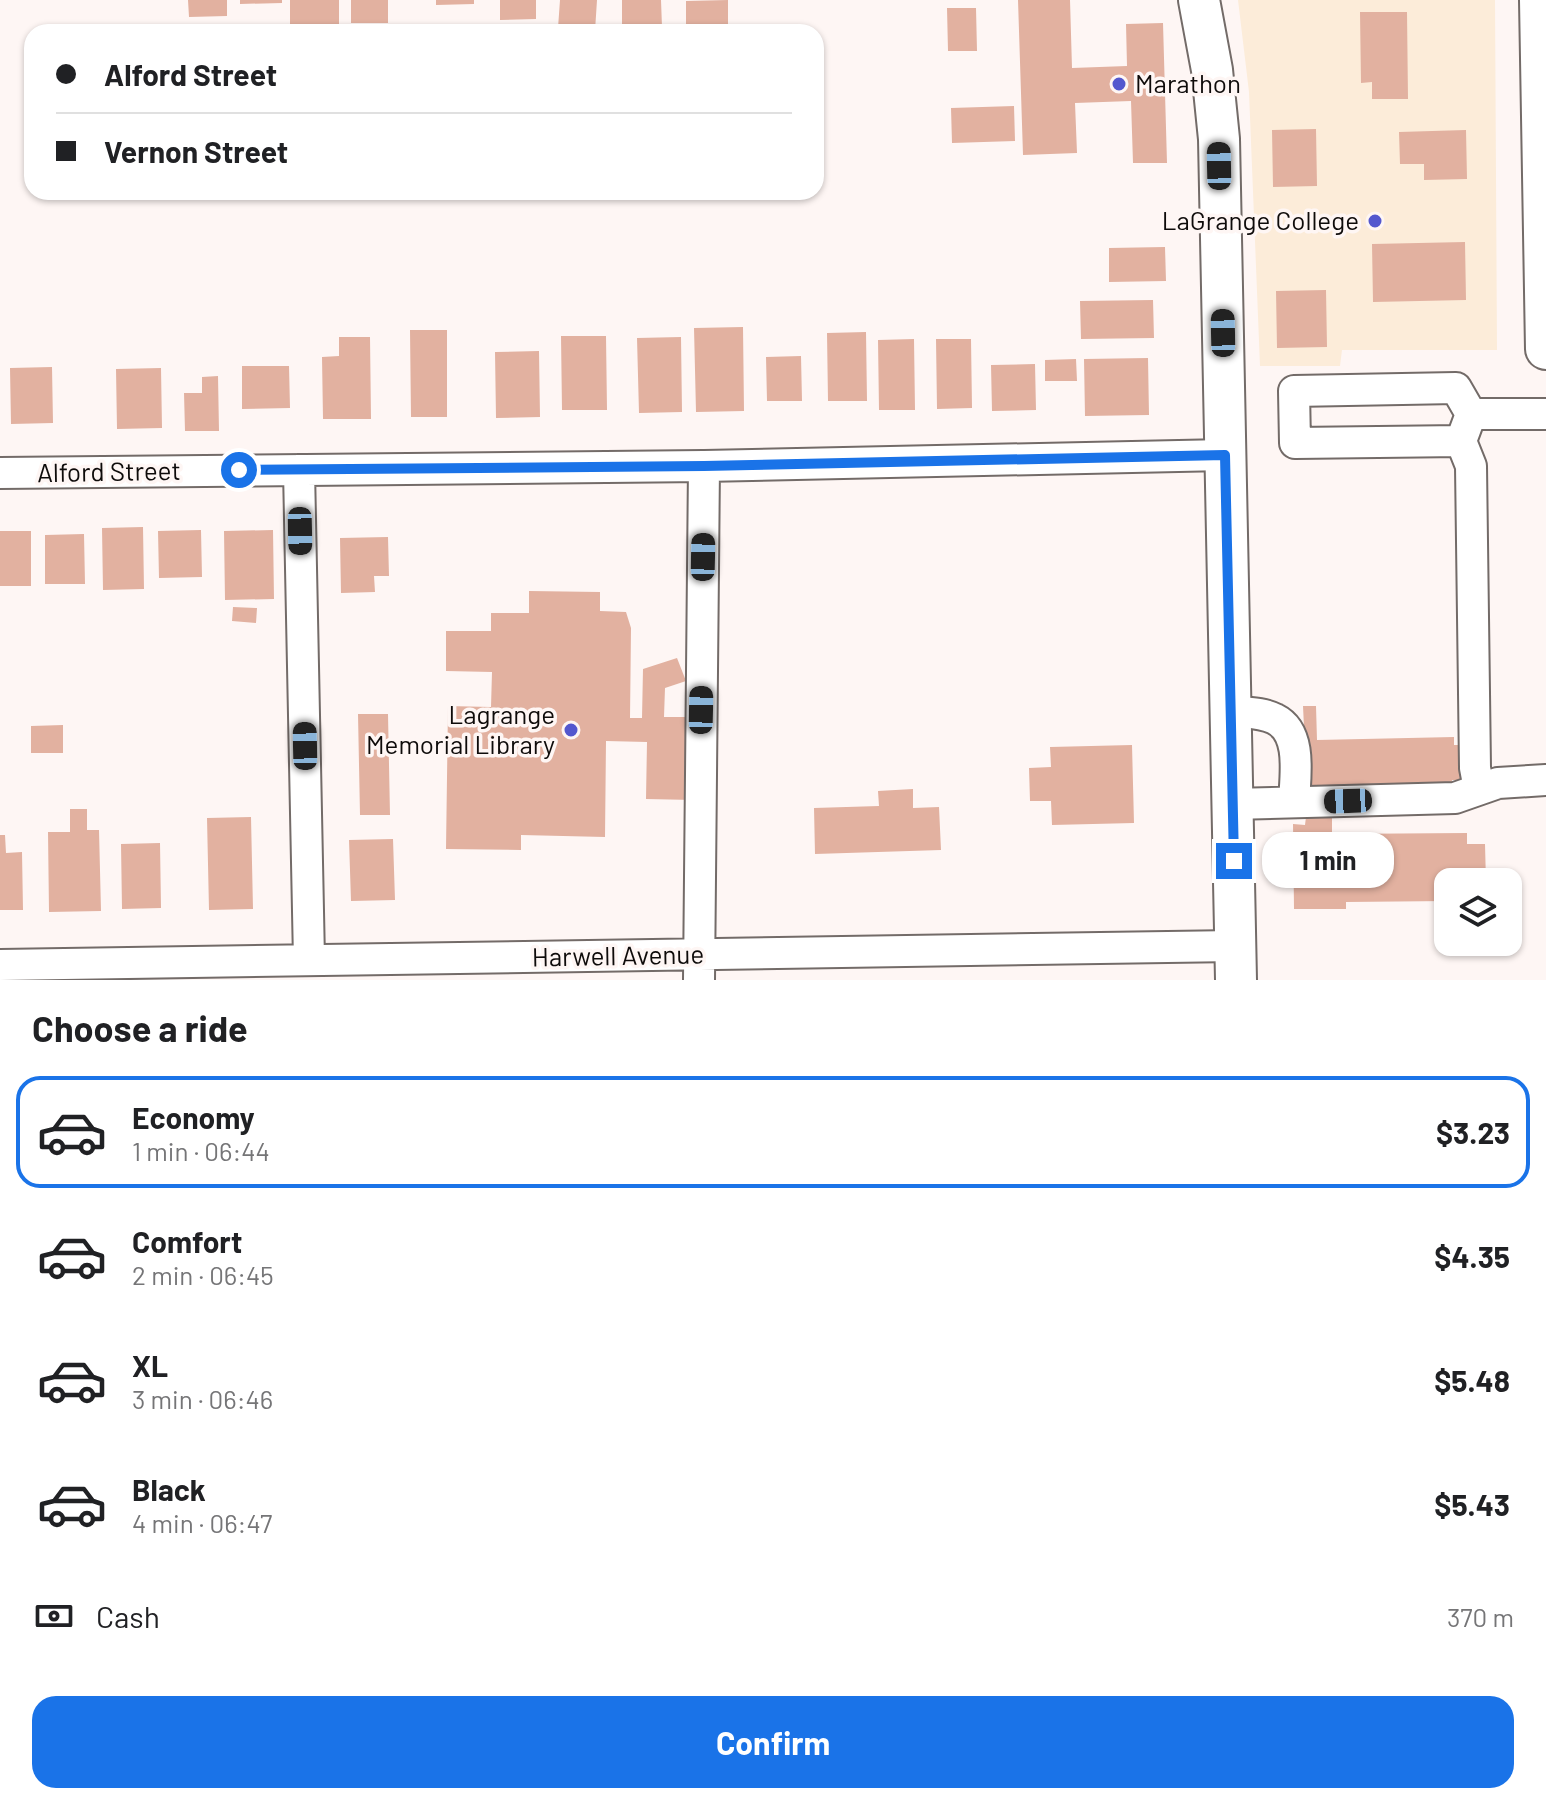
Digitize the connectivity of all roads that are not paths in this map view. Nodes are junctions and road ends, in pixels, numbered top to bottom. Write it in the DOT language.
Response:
graph roads {
  1 [pos="1199,0"];
  2 [pos="1540,0"];
  3 [pos="1546,349"];
  4 [pos="1546,414"];
  5 [pos="1466,428"];
  6 [pos="1225,455"];
  7 [pos="704,466"];
  8 [pos="299,470"];
  9 [pos="0,473"];
  10 [pos="1230,711"];
  11 [pos="1546,780"];
  12 [pos="1479,789"];
  13 [pos="1294,802"];
  14 [pos="1232,804"];
  15 [pos="309,960"];
  16 [pos="1236,963"];
  17 [pos="0,965"];
  18 [pos="699,968"];
  19 [pos="435,969"];
  20 [pos="235,971"];
  1 -- 6 [label="main road"];
  2 -- 3 [label="main road"];
  4 -- 5 [label="street"];
  5 -- 5 [label="street"];
  5 -- 12 [label="street"];
  6 -- 7 [label="street, Alford Street"];
  6 -- 10 [label="main road"];
  7 -- 8 [label="street, Alford Street"];
  7 -- 18 [label="street"];
  8 -- 9 [label="street, Alford Street"];
  8 -- 15 [label="street"];
  10 -- 13 [label="street"];
  10 -- 14 [label="main road"];
  11 -- 12 [label="street"];
  12 -- 13 [label="street"];
  13 -- 14 [label="street"];
  14 -- 16 [label="main road"];
  15 -- 19 [label="street, Harwell Avenue"];
  15 -- 20 [label="street, Harwell Avenue"];
  16 -- 18 [label="street, Harwell Avenue"];
  17 -- 20 [label="street, Harwell Avenue"];
  18 -- 19 [label="street, Harwell Avenue"];
}
